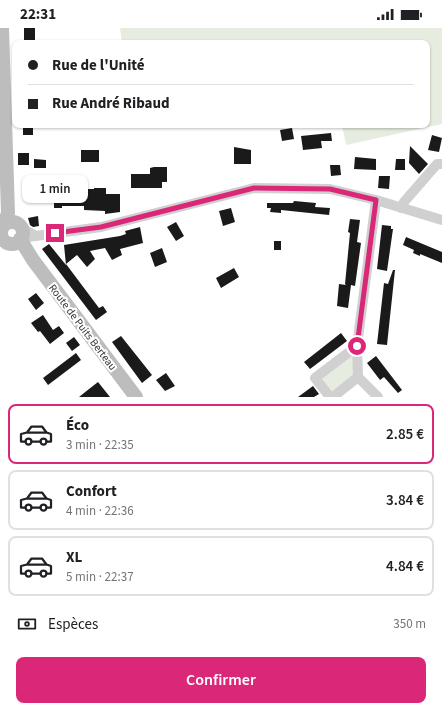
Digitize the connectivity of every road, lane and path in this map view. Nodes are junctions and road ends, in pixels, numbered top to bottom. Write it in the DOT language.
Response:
graph roads {
  1 [pos="2,28"];
  2 [pos="442,164"];
  3 [pos="376,200"];
  4 [pos="401,208"];
  5 [pos="442,220"];
  6 [pos="10,232"];
  7 [pos="36,236"];
  8 [pos="31,257"];
  9 [pos="357,346"];
  10 [pos="358,377"];
  11 [pos="136,397"];
  12 [pos="331,397"];
  13 [pos="378,397"];
  1 -- 6 [label="street"];
  2 -- 4 [label="street"];
  3 -- 4 [label="street"];
  3 -- 7 [label="street"];
  3 -- 9 [label="street"];
  4 -- 5 [label="street"];
  6 -- 7 [label="street"];
  6 -- 8 [label="street, Route de Puits Berteau"];
  7 -- 8 [label="street"];
  8 -- 11 [label="street, Route de Puits Berteau"];
  9 -- 10 [label="street"];
  9 -- 12 [label="street"];
  10 -- 12 [label="street"];
  10 -- 13 [label="street"];
}
